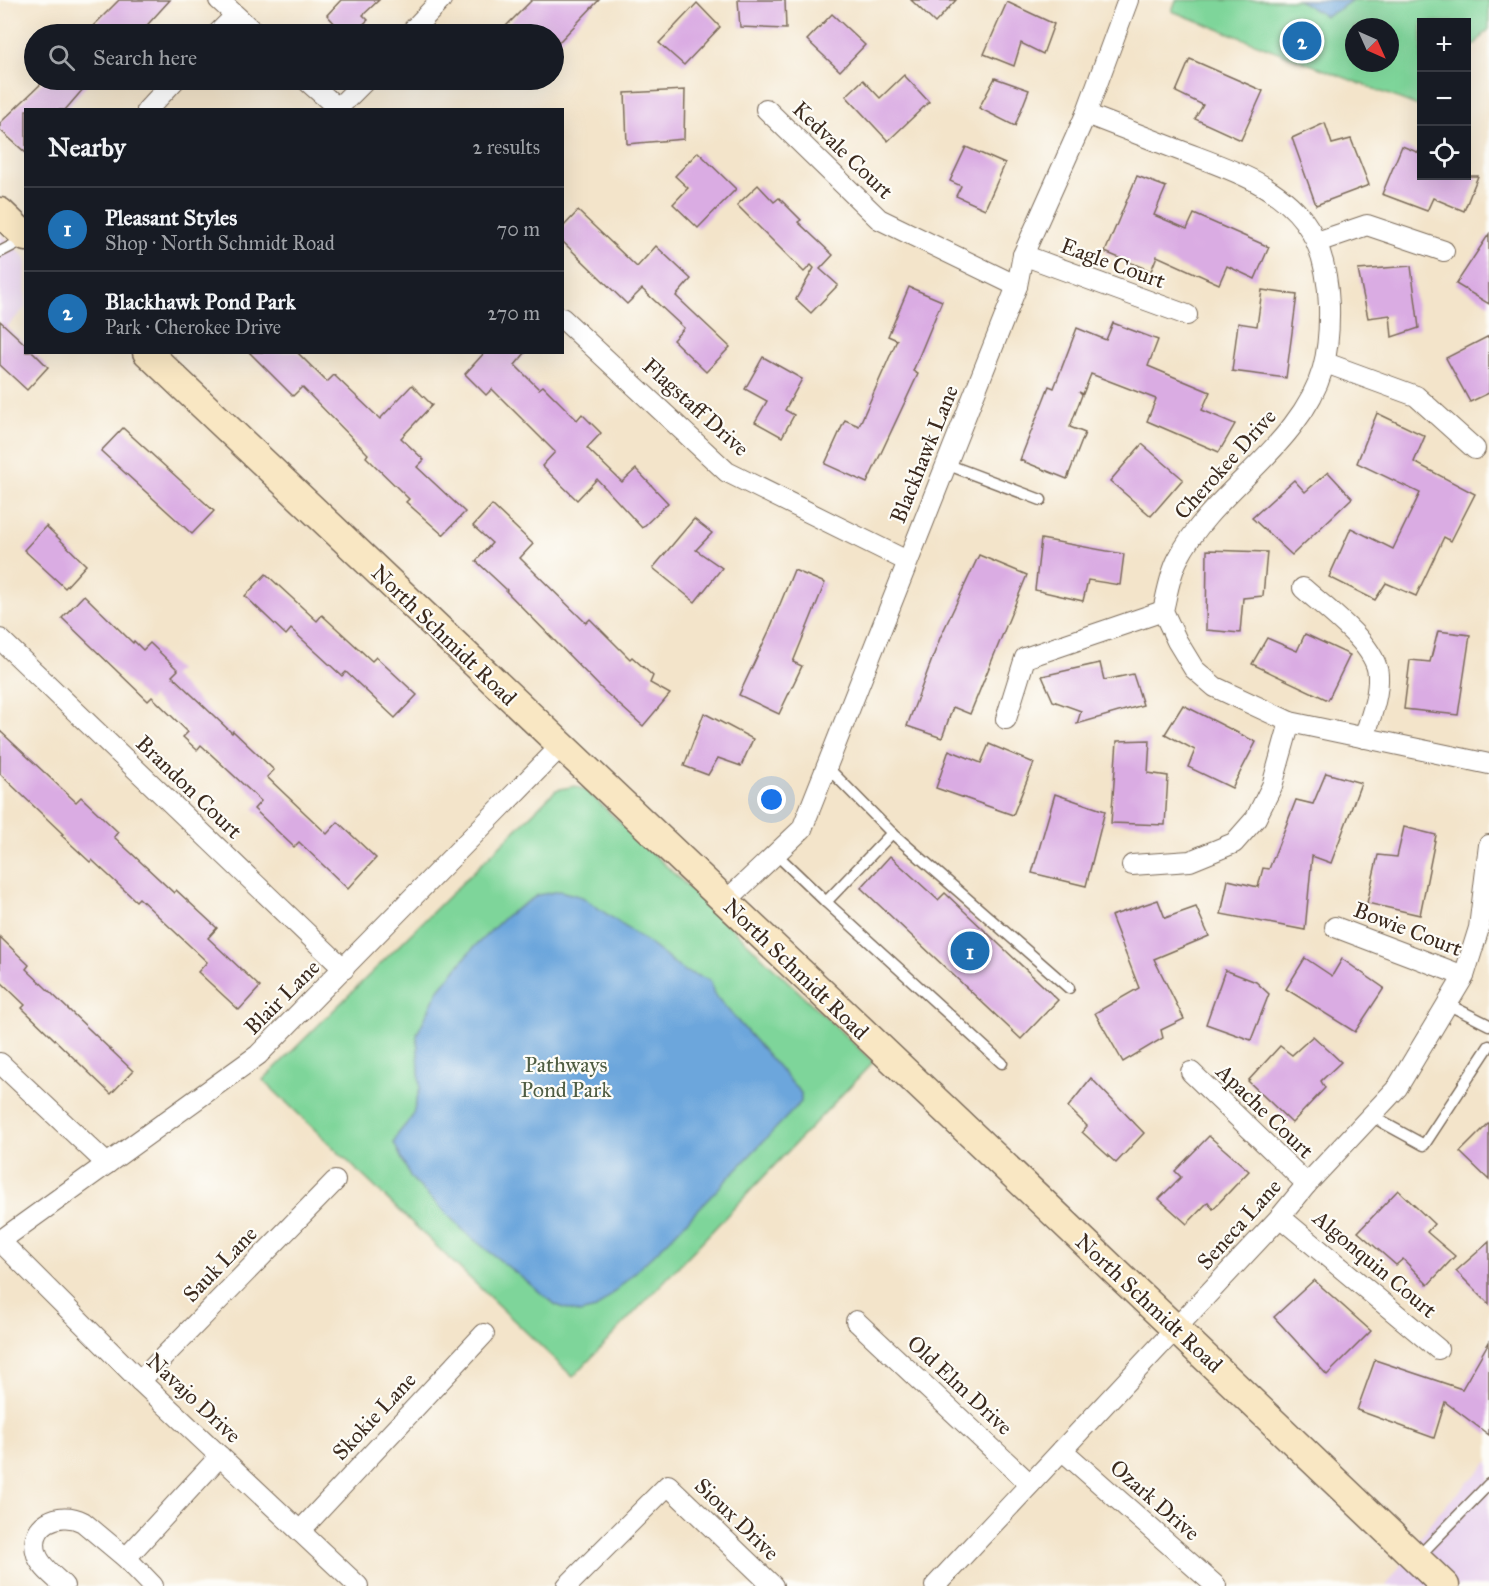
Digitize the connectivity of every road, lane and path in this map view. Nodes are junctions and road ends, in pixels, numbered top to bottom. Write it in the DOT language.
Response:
graph roads {
  1 [pos="219,0"];
  2 [pos="441,0"];
  3 [pos="1122,2"];
  4 [pos="235,15"];
  5 [pos="226,24"];
  6 [pos="245,24"];
  7 [pos="418,24"];
  8 [pos="166,90"];
  9 [pos="317,90"];
  10 [pos="357,90"];
  11 [pos="149,108"];
  12 [pos="338,108"];
  13 [pos="340,108"];
  14 [pos="766,109"];
  15 [pos="1086,114"];
  16 [pos="0,212"];
  17 [pos="24,236"];
  18 [pos="24,239"];
  19 [pos="1317,242"];
  20 [pos="1444,251"];
  21 [pos="0,252"];
  22 [pos="1023,255"];
  23 [pos="1017,286"];
  24 [pos="1187,315"];
  25 [pos="564,320"];
  26 [pos="149,354"];
  27 [pos="1326,363"];
  28 [pos="1475,449"];
  29 [pos="946,464"];
  30 [pos="1041,500"];
  31 [pos="907,561"];
  32 [pos="1303,588"];
  33 [pos="1163,611"];
  34 [pos="0,639"];
  35 [pos="1006,719"];
  36 [pos="1290,722"];
  37 [pos="1364,738"];
  38 [pos="561,746"];
  39 [pos="1489,764"];
  40 [pos="827,767"];
  41 [pos="892,833"];
  42 [pos="1489,845"];
  43 [pos="776,854"];
  44 [pos="1132,865"];
  45 [pos="726,901"];
  46 [pos="826,902"];
  47 [pos="1335,927"];
  48 [pos="1484,932"];
  49 [pos="344,969"];
  50 [pos="1464,976"];
  51 [pos="1068,988"];
  52 [pos="1447,1004"];
  53 [pos="1489,1025"];
  54 [pos="1489,1046"];
  55 [pos="0,1063"];
  56 [pos="1002,1063"];
  57 [pos="1191,1071"];
  58 [pos="1371,1116"];
  59 [pos="107,1164"];
  60 [pos="335,1181"];
  61 [pos="1307,1184"];
  62 [pos="1280,1217"];
  63 [pos="0,1241"];
  64 [pos="856,1321"];
  65 [pos="1176,1328"];
  66 [pos="484,1334"];
  67 [pos="1438,1349"];
  68 [pos="140,1381"];
  69 [pos="1062,1450"];
  70 [pos="220,1456"];
  71 [pos="1489,1484"];
  72 [pos="1030,1485"];
  73 [pos="300,1531"];
  74 [pos="126,1558"];
  75 [pos="1416,1558"];
  76 [pos="64,1586"];
  77 [pos="153,1586"];
  78 [pos="358,1586"];
  79 [pos="567,1586"];
  80 [pos="772,1586"];
  81 [pos="935,1586"];
  82 [pos="1216,1586"];
  83 [pos="1444,1586"];
  1 -- 4 [label="street"];
  2 -- 7 [label="street"];
  3 -- 15 [label="street, Blackhawk Lane"];
  4 -- 5 [label="street"];
  4 -- 6 [label="street"];
  8 -- 11 [label="street"];
  9 -- 12 [label="street"];
  10 -- 13 [label="street"];
  14 -- 23 [label="street, Kedvale Court"];
  15 -- 19 [label="street, Cherokee Drive"];
  15 -- 22 [label="street, Blackhawk Lane"];
  16 -- 17 [label="street"];
  18 -- 21 [label="lane"];
  19 -- 20 [label="street"];
  19 -- 27 [label="street, Cherokee Drive"];
  22 -- 23 [label="street, Blackhawk Lane"];
  22 -- 24 [label="street, Eagle Court"];
  23 -- 29 [label="street, Blackhawk Lane"];
  25 -- 31 [label="street, Flagstaff Drive"];
  26 -- 38 [label="street, North Schmidt Road"];
  27 -- 28 [label="street"];
  27 -- 33 [label="street, Cherokee Drive"];
  29 -- 30 [label="lane"];
  29 -- 31 [label="street, Blackhawk Lane"];
  31 -- 40 [label="street, Blackhawk Lane"];
  32 -- 37 [label="street"];
  33 -- 35 [label="street"];
  33 -- 36 [label="street"];
  34 -- 49 [label="street, Brandon Court"];
  36 -- 37 [label="street"];
  36 -- 44 [label="street"];
  37 -- 39 [label="street"];
  38 -- 45 [label="street, North Schmidt Road"];
  38 -- 49 [label="street, Blair Lane"];
  40 -- 41 [label="lane"];
  40 -- 43 [label="street, Blackhawk Lane"];
  41 -- 46 [label="lane"];
  41 -- 51 [label="lane"];
  42 -- 48 [label="street, Seneca Lane"];
  43 -- 45 [label="street, Blackhawk Lane"];
  43 -- 46 [label="lane"];
  45 -- 65 [label="street, North Schmidt Road"];
  46 -- 56 [label="lane"];
  47 -- 50 [label="street, Bowie Court"];
  48 -- 50 [label="street, Seneca Lane"];
  49 -- 59 [label="street, Blair Lane"];
  50 -- 52 [label="street, Seneca Lane"];
  52 -- 53 [label="lane"];
  52 -- 58 [label="street, Seneca Lane"];
  54 -- 58 [label="lane"];
  55 -- 59 [label="street"];
  57 -- 61 [label="street, Apache Court"];
  58 -- 61 [label="street, Seneca Lane"];
  59 -- 63 [label="street, Blair Lane"];
  60 -- 68 [label="street, Sauk Lane"];
  61 -- 62 [label="street, Seneca Lane"];
  62 -- 65 [label="street, Seneca Lane"];
  62 -- 67 [label="street, Algonquin Court"];
  63 -- 68 [label="street, Navajo Drive"];
  64 -- 72 [label="street, Old Elm Drive"];
  65 -- 69 [label="street, Seneca Lane"];
  65 -- 75 [label="street, North Schmidt Road"];
  66 -- 73 [label="street, Skokie Lane"];
  68 -- 70 [label="street, Navajo Drive"];
  69 -- 72 [label="street, Seneca Lane"];
  69 -- 82 [label="street, Ozark Drive"];
  70 -- 73 [label="street, Navajo Drive"];
  70 -- 74 [label="street"];
  71 -- 75 [label="lane"];
  72 -- 81 [label="street, Seneca Lane"];
  73 -- 78 [label="street, Navajo Drive"];
  74 -- 76 [label="street"];
  74 -- 77 [label="street"];
  75 -- 83 [label="street, North Schmidt Road"];
  79 -- 80 [label="street, Sioux Drive"];
}
